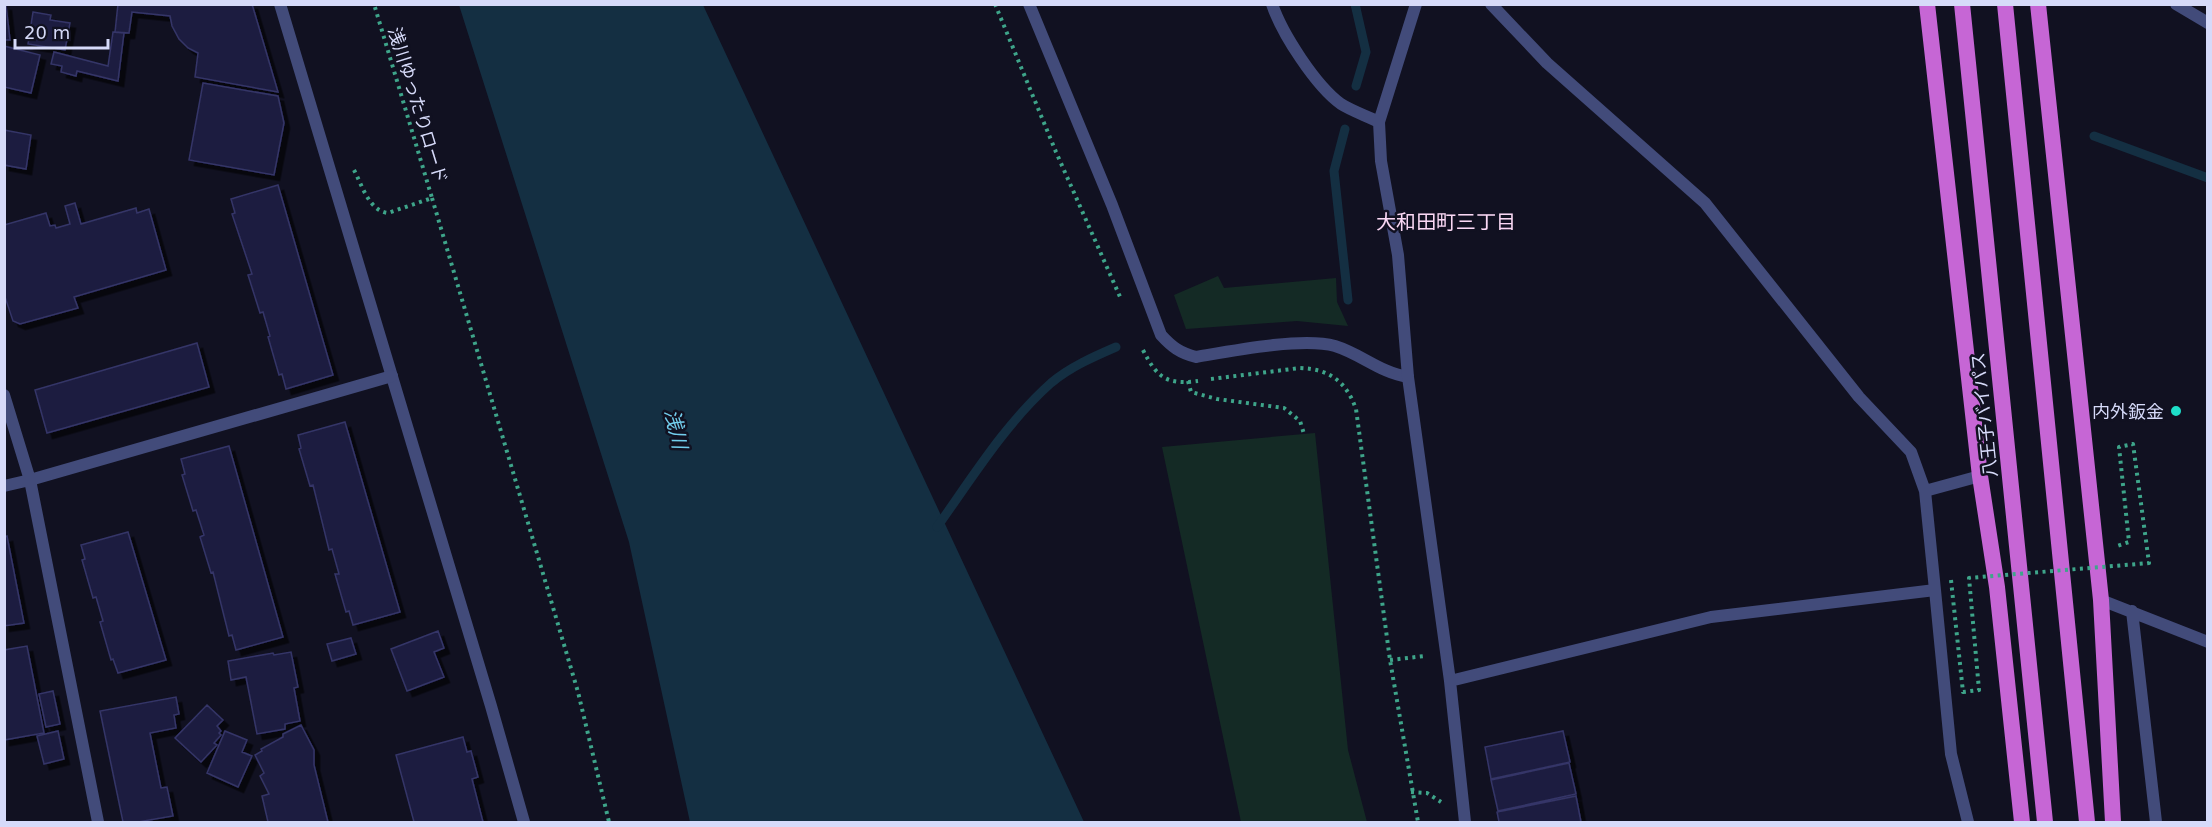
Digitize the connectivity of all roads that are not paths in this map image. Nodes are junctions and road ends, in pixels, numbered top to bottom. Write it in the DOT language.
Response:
graph roads {
  1 [pos="280,4"];
  2 [pos="1029,4"];
  3 [pos="1272,4"];
  4 [pos="1416,4"];
  5 [pos="1491,4"];
  6 [pos="1927,4"];
  7 [pos="1962,4"];
  8 [pos="2005,4"];
  9 [pos="2038,4"];
  10 [pos="2183,6"];
  11 [pos="2208,23"];
  12 [pos="1379,122"];
  13 [pos="392,376"];
  14 [pos="1408,377"];
  15 [pos="4,394"];
  16 [pos="1980,476"];
  17 [pos="30,480"];
  18 [pos="4,486"];
  19 [pos="1925,491"];
  20 [pos="1935,590"];
  21 [pos="2101,600"];
  22 [pos="2132,610"];
  23 [pos="2208,642"];
  24 [pos="1450,681"];
  25 [pos="98,822"];
  26 [pos="524,822"];
  27 [pos="1465,822"];
  28 [pos="1968,822"];
  29 [pos="2022,822"];
  30 [pos="2045,822"];
  31 [pos="2087,822"];
  32 [pos="2113,822"];
  33 [pos="2157,822"];
  1 -- 13 [label="street"];
  2 -- 14 [label="street"];
  3 -- 12 [label="street"];
  4 -- 12 [label="street"];
  5 -- 19 [label="street"];
  6 -- 16 [label="highway"];
  7 -- 30 [label="highway, 八王子バイパス"];
  8 -- 31 [label="highway"];
  9 -- 21 [label="highway"];
  10 -- 11 [label="street"];
  12 -- 14 [label="street"];
  13 -- 17 [label="street"];
  13 -- 26 [label="street"];
  14 -- 24 [label="street"];
  15 -- 17 [label="street"];
  16 -- 19 [label="street"];
  16 -- 29 [label="highway"];
  17 -- 18 [label="street"];
  17 -- 25 [label="street"];
  19 -- 20 [label="street"];
  20 -- 24 [label="street"];
  20 -- 28 [label="street"];
  21 -- 22 [label="street"];
  21 -- 32 [label="highway"];
  22 -- 23 [label="street"];
  22 -- 33 [label="street"];
  24 -- 27 [label="street"];
}
